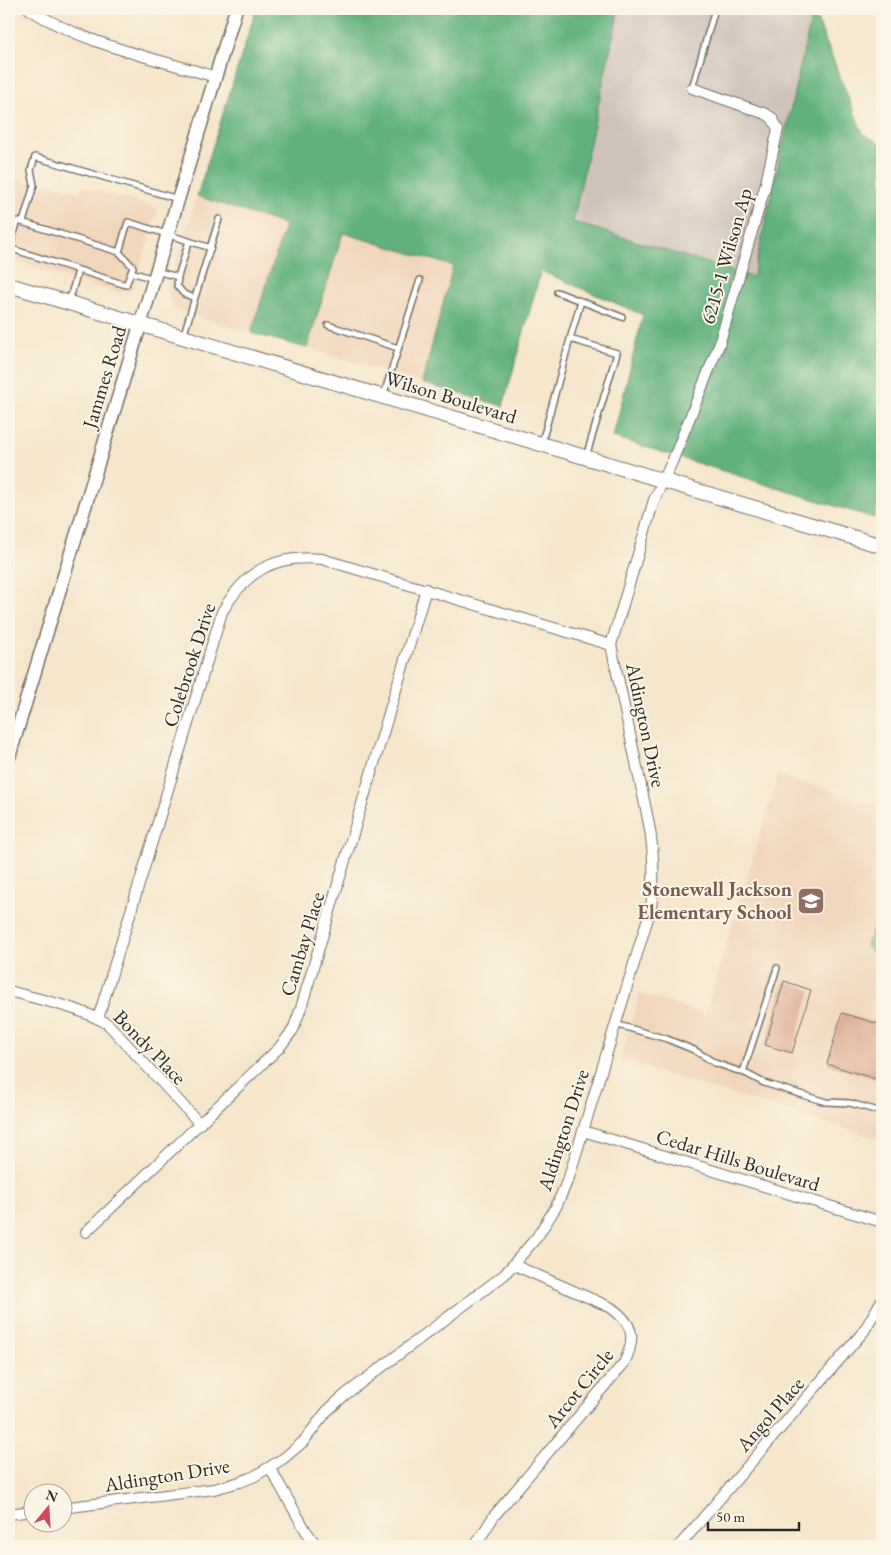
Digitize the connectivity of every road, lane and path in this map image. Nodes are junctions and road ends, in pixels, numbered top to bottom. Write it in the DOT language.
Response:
graph roads {
  1 [pos="29,9"];
  2 [pos="236,9"];
  3 [pos="715,9"];
  4 [pos="215,77"];
  5 [pos="692,88"];
  6 [pos="178,198"];
  7 [pos="219,220"];
  8 [pos="23,222"];
  9 [pos="167,234"];
  10 [pos="189,241"];
  11 [pos="9,248"];
  12 [pos="210,248"];
  13 [pos="119,252"];
  14 [pos="78,271"];
  15 [pos="131,272"];
  16 [pos="155,275"];
  17 [pos="178,277"];
  18 [pos="420,280"];
  19 [pos="9,285"];
  20 [pos="558,292"];
  21 [pos="195,298"];
  22 [pos="581,301"];
  23 [pos="68,303"];
  24 [pos="622,317"];
  25 [pos="140,325"];
  26 [pos="328,325"];
  27 [pos="182,337"];
  28 [pos="570,339"];
  29 [pos="398,348"];
  30 [pos="383,397"];
  31 [pos="541,444"];
  32 [pos="586,457"];
  33 [pos="663,481"];
  34 [pos="882,546"];
  35 [pos="426,589"];
  36 [pos="611,645"];
  37 [pos="9,757"];
  38 [pos="777,968"];
  39 [pos="9,991"];
  40 [pos="98,1019"];
  41 [pos="615,1024"];
  42 [pos="743,1072"];
  43 [pos="882,1112"];
  44 [pos="200,1124"];
  45 [pos="584,1131"];
  46 [pos="882,1222"];
  47 [pos="86,1232"];
  48 [pos="514,1265"];
  49 [pos="882,1300"];
  50 [pos="270,1468"];
  51 [pos="72,1507"];
  52 [pos="22,1513"];
  53 [pos="9,1514"];
  54 [pos="317,1546"];
  55 [pos="475,1546"];
  56 [pos="679,1546"];
  1 -- 4 [label="street"];
  2 -- 4 [label="street, Jammes Road"];
  3 -- 5 [label="lane"];
  4 -- 6 [label="street, Jammes Road"];
  5 -- 33 [label="street, 6215-1 Wilson Ap"];
  6 -- 8 [label="lane"];
  6 -- 9 [label="street, Jammes Road"];
  7 -- 12 [label="lane"];
  8 -- 11 [label="lane"];
  8 -- 13 [label="lane"];
  9 -- 10 [label="lane"];
  9 -- 13 [label="lane"];
  9 -- 16 [label="street, Jammes Road"];
  10 -- 12 [label="lane"];
  10 -- 17 [label="lane"];
  11 -- 14 [label="lane"];
  12 -- 21 [label="lane"];
  13 -- 15 [label="lane"];
  14 -- 15 [label="lane"];
  14 -- 23 [label="lane"];
  15 -- 16 [label="lane"];
  16 -- 17 [label="lane"];
  16 -- 25 [label="street, Jammes Road"];
  17 -- 21 [label="lane"];
  18 -- 29 [label="lane"];
  19 -- 23 [label="main road, Wilson Boulevard"];
  20 -- 22 [label="lane"];
  21 -- 27 [label="lane"];
  22 -- 24 [label="lane"];
  22 -- 28 [label="lane"];
  23 -- 25 [label="main road, Wilson Boulevard"];
  25 -- 27 [label="main road, Wilson Boulevard"];
  25 -- 37 [label="street, Jammes Road"];
  26 -- 29 [label="lane"];
  27 -- 30 [label="main road, Wilson Boulevard"];
  28 -- 31 [label="lane"];
  28 -- 32 [label="lane"];
  29 -- 30 [label="lane"];
  30 -- 31 [label="main road, Wilson Boulevard"];
  31 -- 32 [label="main road, Wilson Boulevard"];
  32 -- 33 [label="main road, Wilson Boulevard"];
  33 -- 34 [label="main road, Wilson Boulevard"];
  33 -- 36 [label="street, Aldington Drive"];
  35 -- 36 [label="street, Colebrook Drive"];
  35 -- 40 [label="street, Colebrook Drive"];
  35 -- 44 [label="street, Cambay Place"];
  36 -- 41 [label="street, Aldington Drive"];
  38 -- 42 [label="lane"];
  39 -- 40 [label="street, Bondy Place"];
  40 -- 44 [label="street, Bondy Place"];
  41 -- 42 [label="lane"];
  41 -- 45 [label="street, Aldington Drive"];
  42 -- 43 [label="lane"];
  44 -- 47 [label="street, Cambay Place"];
  45 -- 46 [label="street, Cedar Hills Boulevard"];
  45 -- 48 [label="street, Aldington Drive"];
  48 -- 50 [label="street, Aldington Drive"];
  48 -- 55 [label="street, Arcot Circle"];
  49 -- 56 [label="street, Angol Place"];
  50 -- 51 [label="street, Aldington Drive"];
  50 -- 54 [label="street"];
  52 -- 53 [label="street"];
}
